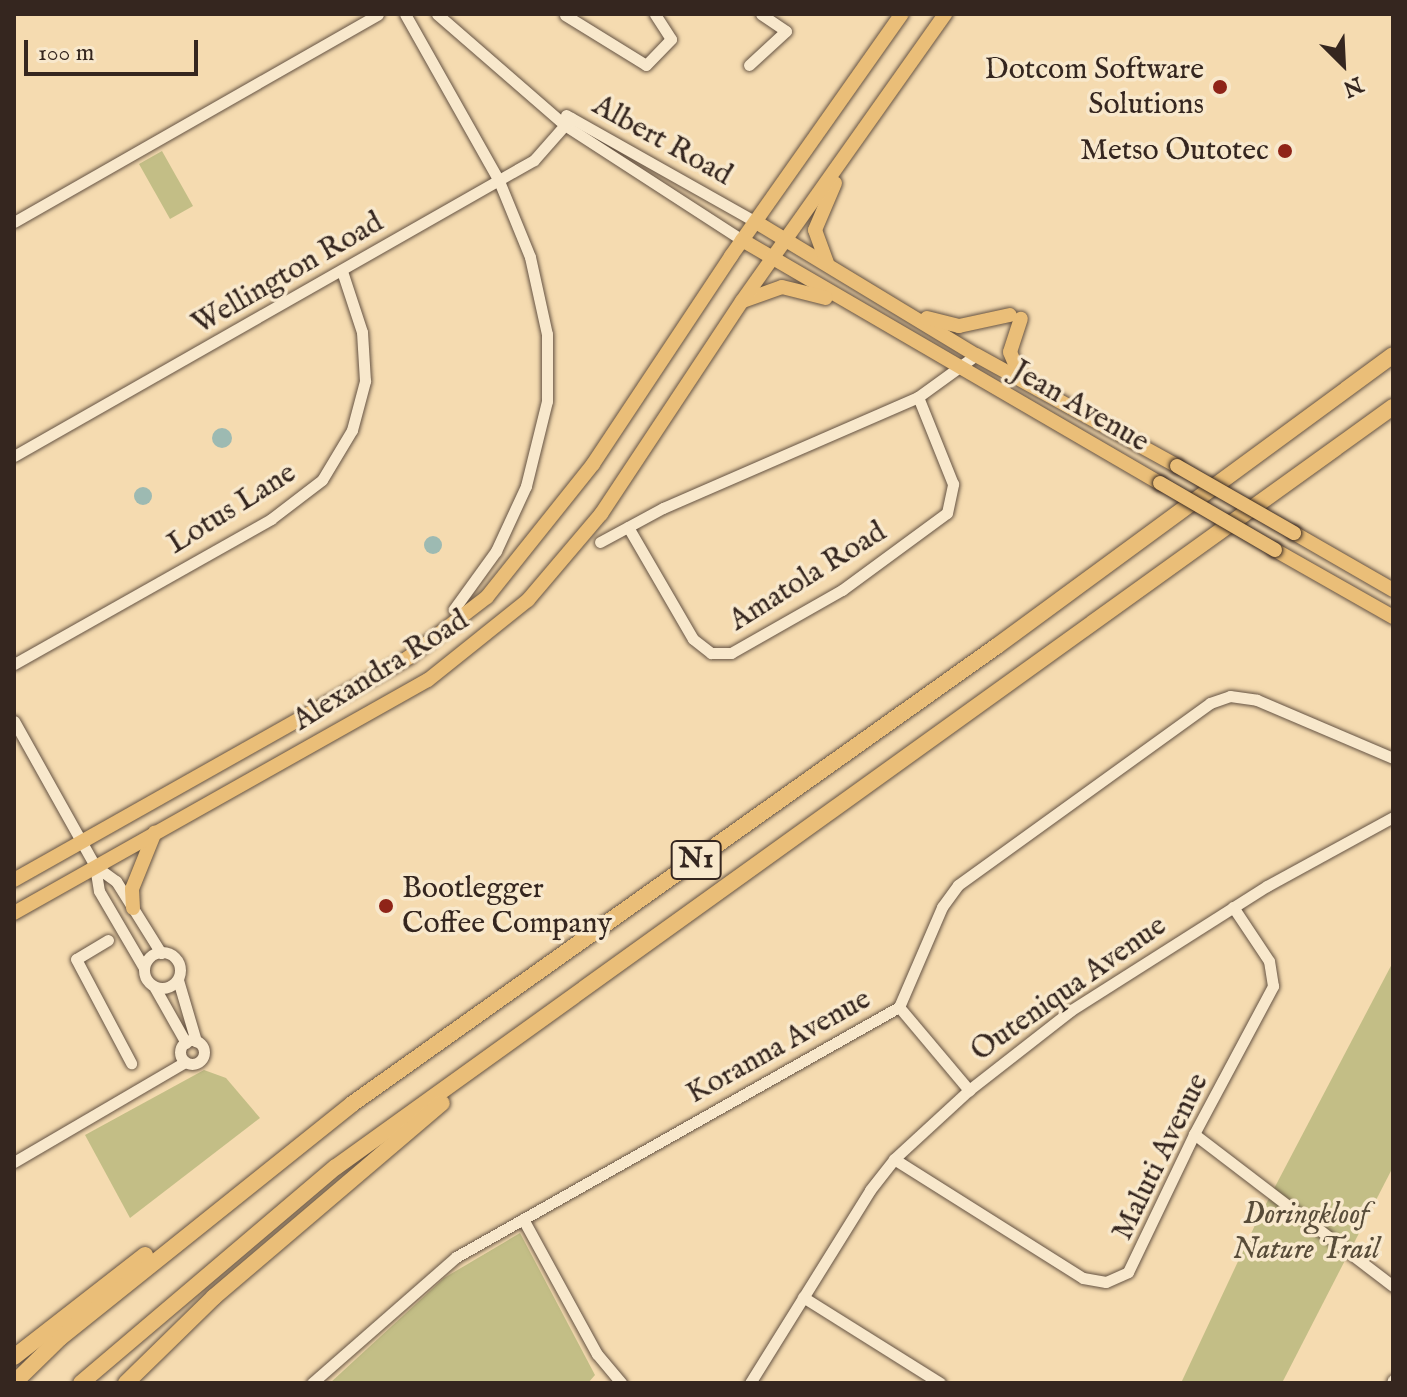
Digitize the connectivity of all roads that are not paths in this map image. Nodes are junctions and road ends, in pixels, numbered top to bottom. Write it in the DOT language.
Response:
graph roads {
  1 [pos="378,14"];
  2 [pos="405,14"];
  3 [pos="437,14"];
  4 [pos="655,14"];
  5 [pos="761,14"];
  6 [pos="902,14"];
  7 [pos="945,14"];
  8 [pos="565,15"];
  9 [pos="749,65"];
  10 [pos="882,104"];
  11 [pos="569,122"];
  12 [pos="499,181"];
  13 [pos="14,222"];
  14 [pos="756,222"];
  15 [pos="742,240"];
  16 [pos="785,241"];
  17 [pos="772,259"];
  18 [pos="829,265"];
  19 [pos="342,271"];
  20 [pos="742,301"];
  21 [pos="908,311"];
  22 [pos="874,318"];
  23 [pos="976,355"];
  24 [pos="1393,355"];
  25 [pos="963,368"];
  26 [pos="1023,382"];
  27 [pos="918,397"];
  28 [pos="1393,407"];
  29 [pos="14,456"];
  30 [pos="628,527"];
  31 [pos="600,542"];
  32 [pos="1393,590"];
  33 [pos="454,609"];
  34 [pos="1393,617"];
  35 [pos="14,664"];
  36 [pos="14,721"];
  37 [pos="1393,758"];
  38 [pos="1393,817"];
  39 [pos="155,832"];
  40 [pos="82,843"];
  41 [pos="95,866"];
  42 [pos="14,880"];
  43 [pos="1233,907"];
  44 [pos="133,908"];
  45 [pos="14,913"];
  46 [pos="108,940"];
  47 [pos="161,953"];
  48 [pos="144,968"];
  49 [pos="178,980"];
  50 [pos="154,987"];
  51 [pos="899,1007"];
  52 [pos="529,1029"];
  53 [pos="191,1042"];
  54 [pos="185,1062"];
  55 [pos="131,1063"];
  56 [pos="969,1090"];
  57 [pos="1194,1134"];
  58 [pos="894,1159"];
  59 [pos="14,1162"];
  60 [pos="259,1176"];
  61 [pos="523,1219"];
  62 [pos="1393,1286"];
  63 [pos="803,1297"];
  64 [pos="14,1357"];
  65 [pos="14,1383"];
  66 [pos="81,1383"];
  67 [pos="126,1383"];
  68 [pos="312,1383"];
  69 [pos="621,1383"];
  70 [pos="750,1383"];
  71 [pos="940,1383"];
  1 -- 13 [label="street"];
  2 -- 12 [label="street"];
  3 -- 11 [label="street, Albert Road"];
  4 -- 8 [label="street"];
  5 -- 9 [label="street"];
  6 -- 14 [label="main road, Alexandra Road"];
  7 -- 10 [label="main road"];
  10 -- 16 [label="main road, Alexandra Road"];
  10 -- 18 [label="main road"];
  11 -- 12 [label="street, Wellington Road"];
  11 -- 14 [label="street, Albert Road"];
  11 -- 15 [label="street, Albert Road"];
  12 -- 19 [label="street, Wellington Road"];
  12 -- 33 [label="street, Alexandra Road"];
  14 -- 15 [label="main road, Alexandra Road"];
  14 -- 16 [label="main road, Jean Avenue"];
  15 -- 17 [label="main road, Jean Avenue"];
  15 -- 40 [label="main road, Alexandra Road"];
  16 -- 17 [label="main road, Alexandra Road"];
  16 -- 18 [label="main road, Jean Avenue"];
  17 -- 20 [label="main road, Alexandra Road"];
  17 -- 22 [label="main road, Jean Avenue"];
  18 -- 21 [label="main road, Jean Avenue"];
  19 -- 29 [label="street, Wellington Road"];
  19 -- 35 [label="street, Lotus Lane"];
  20 -- 22 [label="main road"];
  20 -- 39 [label="main road, Alexandra Road"];
  21 -- 23 [label="main road, Jean Avenue"];
  21 -- 26 [label="main road"];
  22 -- 25 [label="main road, Jean Avenue"];
  23 -- 25 [label="street"];
  23 -- 26 [label="main road, Jean Avenue"];
  24 -- 60 [label="highway, N1"];
  25 -- 27 [label="street"];
  25 -- 34 [label="main road, Jean Avenue, bridge"];
  26 -- 32 [label="main road, Jean Avenue, bridge"];
  27 -- 30 [label="street"];
  27 -- 30 [label="street, Amatola Road"];
  28 -- 52 [label="highway, N1"];
  30 -- 31 [label="street"];
  36 -- 40 [label="street"];
  37 -- 51 [label="street, Koranna Avenue"];
  38 -- 43 [label="street, Outeniqua Avenue"];
  39 -- 41 [label="main road, Alexandra Road"];
  39 -- 44 [label="main road"];
  40 -- 41 [label="street"];
  40 -- 42 [label="main road, Alexandra Road"];
  41 -- 44 [label="street"];
  41 -- 45 [label="main road, Alexandra Road"];
  41 -- 48 [label="street"];
  43 -- 56 [label="street, Outeniqua Avenue"];
  43 -- 57 [label="street, Maluti Avenue"];
  44 -- 47 [label="street"];
  46 -- 55 [label="street"];
  47 -- 48 [label="street"];
  47 -- 49 [label="street"];
  48 -- 50 [label="street"];
  49 -- 50 [label="street"];
  49 -- 53 [label="street"];
  50 -- 53 [label="street"];
  51 -- 56 [label="street"];
  51 -- 61 [label="street, Koranna Avenue"];
  52 -- 66 [label="highway, N1"];
  52 -- 67 [label="highway"];
  53 -- 54 [label="street"];
  53 -- 54 [label="street"];
  54 -- 59 [label="street"];
  56 -- 58 [label="street, Outeniqua Avenue"];
  57 -- 58 [label="street, Maluti Avenue"];
  57 -- 62 [label="street"];
  58 -- 63 [label="street, Outeniqua Avenue"];
  60 -- 64 [label="highway"];
  60 -- 65 [label="highway, N1"];
  61 -- 68 [label="street, Koranna Avenue"];
  61 -- 69 [label="street"];
  63 -- 70 [label="street, Outeniqua Avenue"];
  63 -- 71 [label="street"];
}
